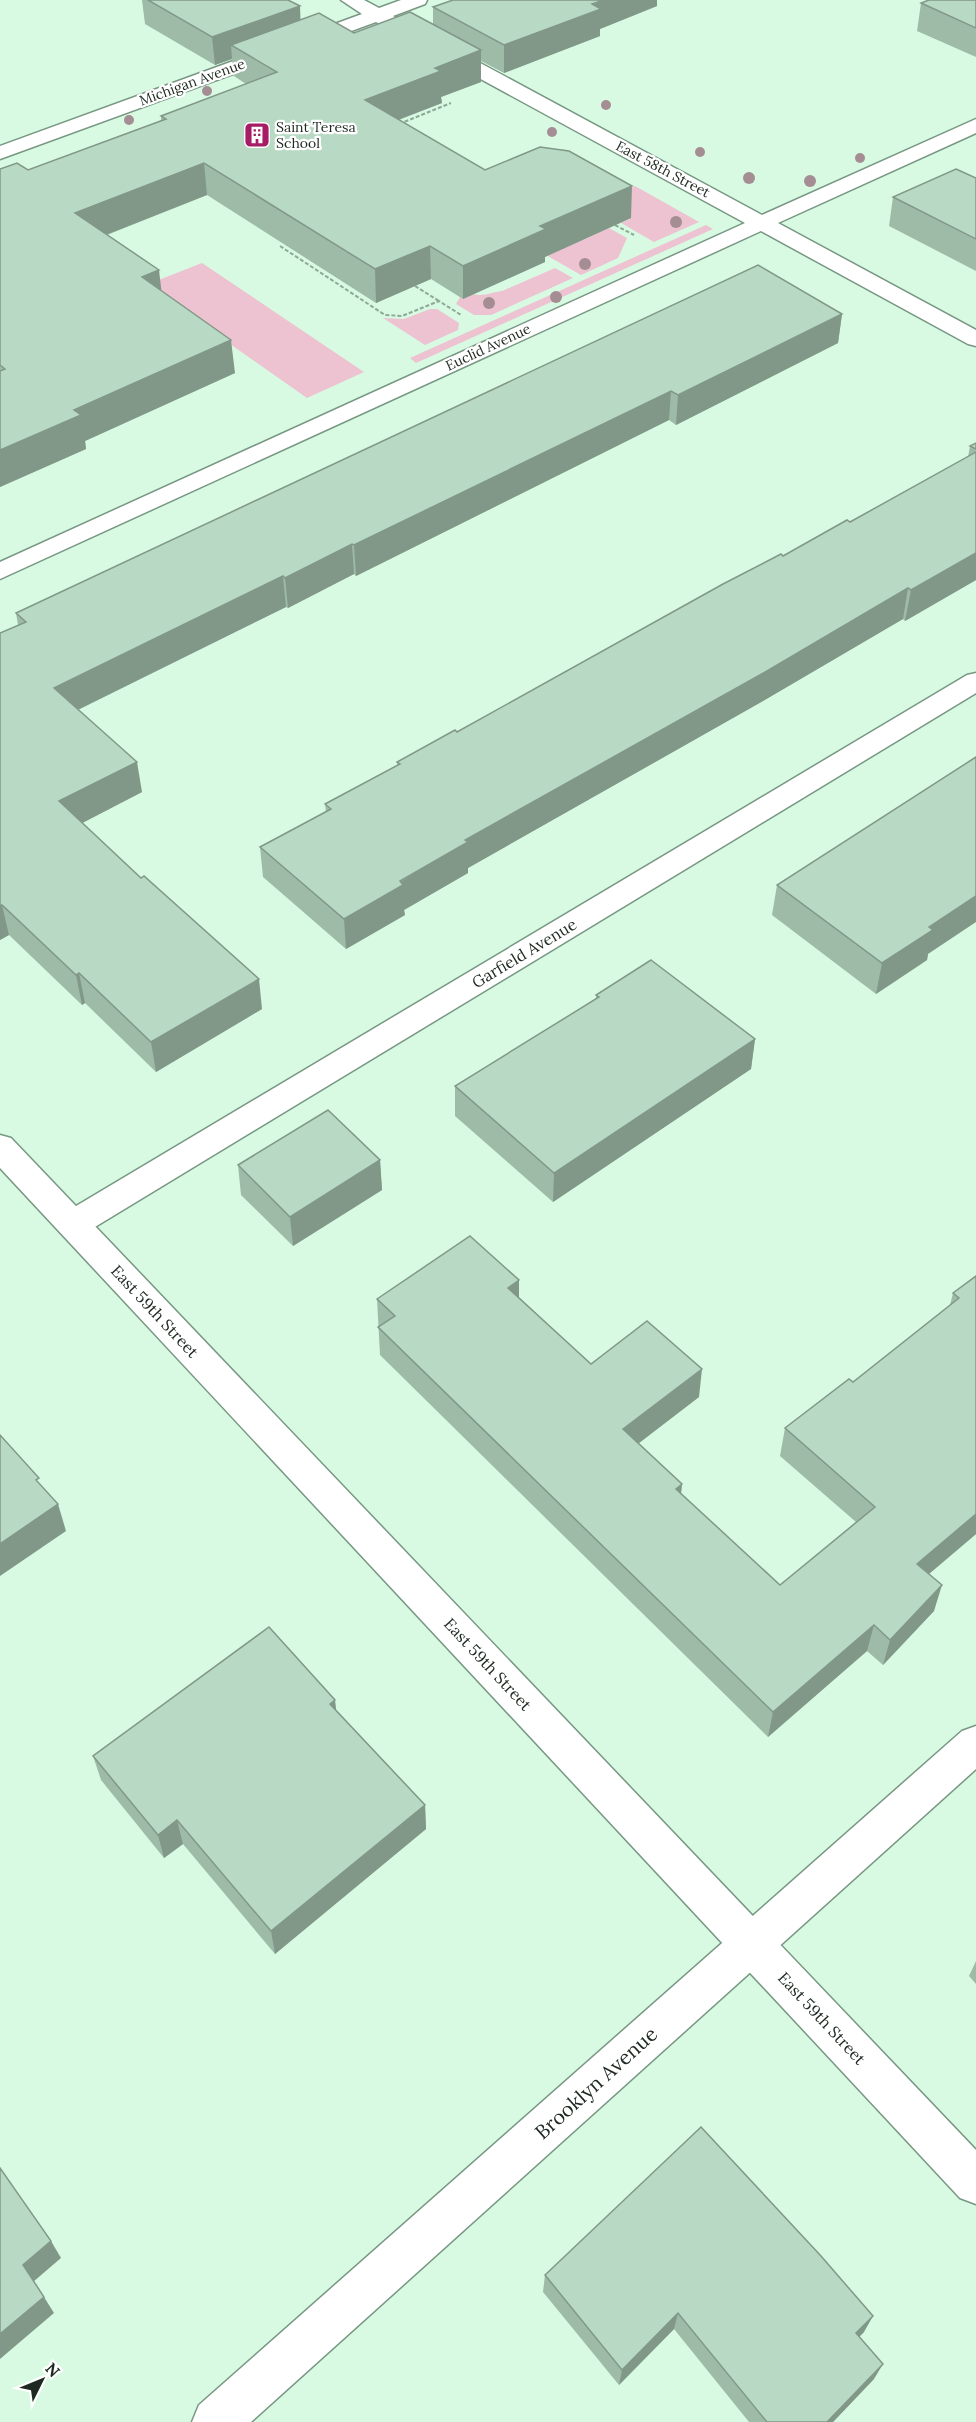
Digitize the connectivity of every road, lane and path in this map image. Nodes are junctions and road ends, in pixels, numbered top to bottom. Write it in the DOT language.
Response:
graph roads {
  1 [pos="350,0"];
  2 [pos="418,0"];
  3 [pos="377,15"];
  4 [pos="451,103"];
  5 [pos="976,124"];
  6 [pos="396,125"];
  7 [pos="0,153"];
  8 [pos="760,222"];
  9 [pos="280,246"];
  10 [pos="415,286"];
  11 [pos="439,301"];
  12 [pos="467,319"];
  13 [pos="976,339"];
  14 [pos="0,571"];
  15 [pos="976,681"];
  16 [pos="0,1147"];
  17 [pos="73,1224"];
  18 [pos="976,1744"];
  19 [pos="751,1943"];
  20 [pos="976,2182"];
  21 [pos="216,2422"];
  1 -- 3 [label="street, East 58th Street"];
  2 -- 3 [label="street, Michigan Avenue"];
  3 -- 7 [label="street, Michigan Avenue"];
  3 -- 8 [label="street, East 58th Street"];
  4 -- 6 [label="path"];
  5 -- 8 [label="street, Euclid Avenue"];
  8 -- 13 [label="street, East 58th Street"];
  8 -- 14 [label="street, Euclid Avenue"];
  9 -- 11 [label="path"];
  10 -- 11 [label="path"];
  11 -- 12 [label="path"];
  15 -- 17 [label="street, Garfield Avenue"];
  16 -- 17 [label="street, East 59th Street"];
  17 -- 19 [label="street, East 59th Street"];
  18 -- 19 [label="street, Brooklyn Avenue"];
  19 -- 20 [label="street, East 59th Street"];
  19 -- 21 [label="street, Brooklyn Avenue"];
}
